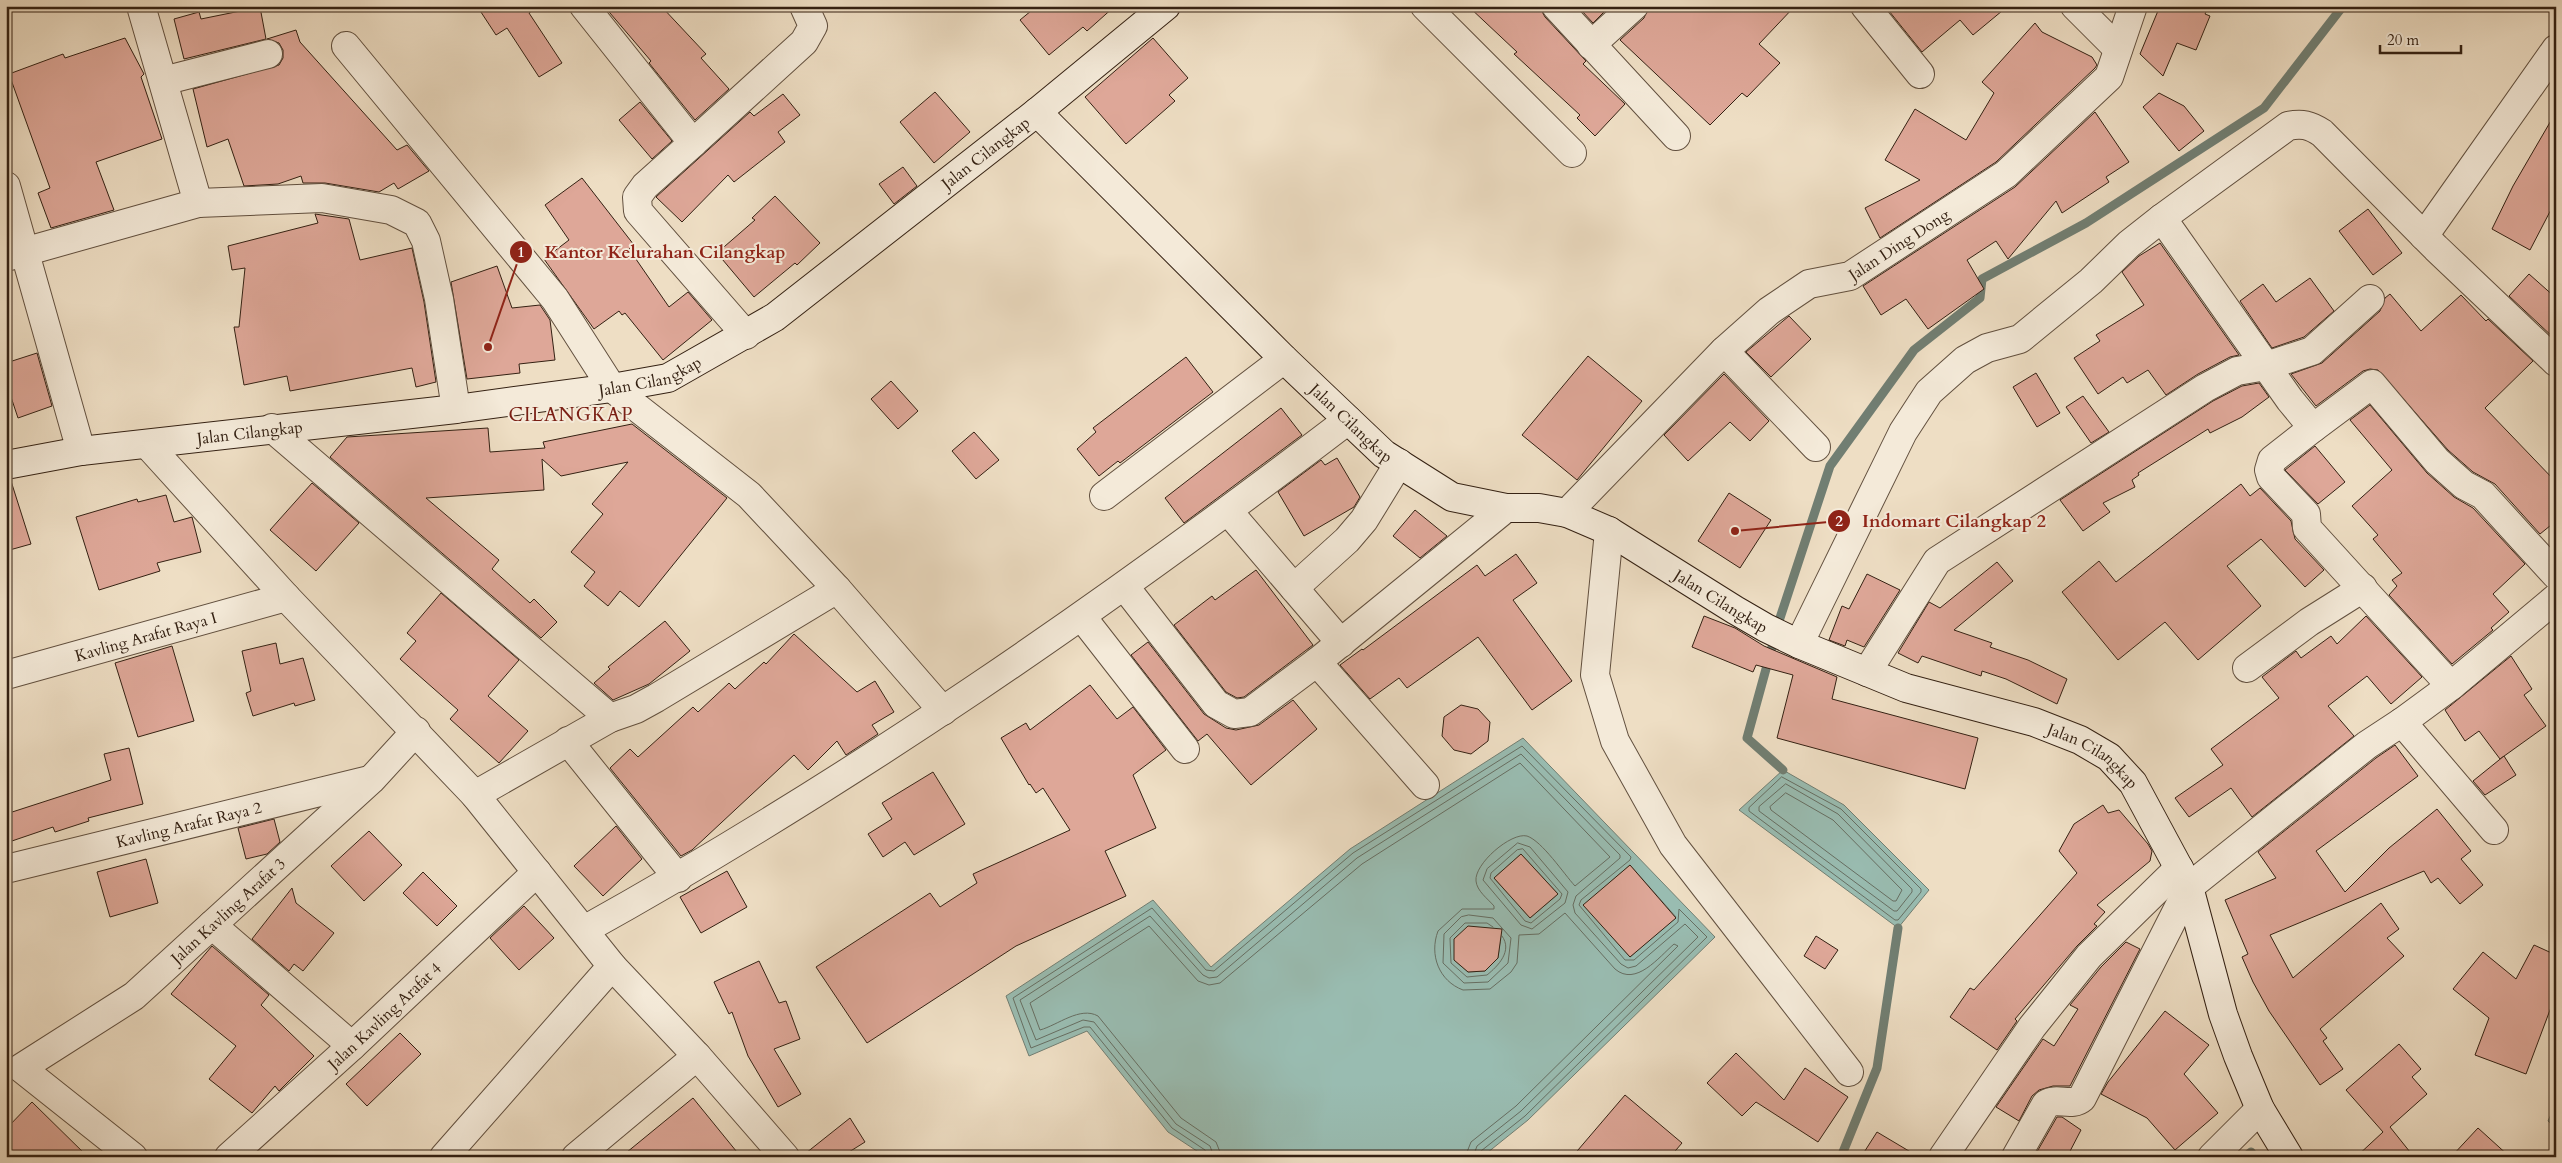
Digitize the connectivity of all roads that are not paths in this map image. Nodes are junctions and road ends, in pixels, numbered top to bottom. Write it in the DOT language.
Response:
graph roads {
  1 [pos="141,6"];
  2 [pos="804,6"];
  3 [pos="1166,6"];
  4 [pos="1425,6"];
  5 [pos="1556,6"];
  6 [pos="1634,6"];
  7 [pos="1865,6"];
  8 [pos="2075,6"];
  9 [pos="2133,6"];
  10 [pos="591,9"];
  11 [pos="1591,45"];
  12 [pos="346,46"];
  13 [pos="2118,49"];
  14 [pos="2556,49"];
  15 [pos="268,54"];
  16 [pos="1920,74"];
  17 [pos="163,82"];
  18 [pos="1037,112"];
  19 [pos="1676,136"];
  20 [pos="693,143"];
  21 [pos="1572,153"];
  22 [pos="6,186"];
  23 [pos="198,203"];
  24 [pos="2162,218"];
  25 [pos="2424,236"];
  26 [pos="16,254"];
  27 [pos="2370,299"];
  28 [pos="746,336"];
  29 [pos="1724,351"];
  30 [pos="1284,359"];
  31 [pos="2556,362"];
  32 [pos="2266,366"];
  33 [pos="612,388"];
  34 [pos="456,409"];
  35 [pos="1348,420"];
  36 [pos="272,428"];
  37 [pos="2313,428"];
  38 [pos="147,444"];
  39 [pos="1816,447"];
  40 [pos="81,450"];
  41 [pos="1399,463"];
  42 [pos="6,465"];
  43 [pos="1104,496"];
  44 [pos="1506,508"];
  45 [pos="1228,511"];
  46 [pos="1567,514"];
  47 [pos="1609,531"];
  48 [pos="2556,575"];
  49 [pos="1125,587"];
  50 [pos="1294,588"];
  51 [pos="2363,588"];
  52 [pos="837,589"];
  53 [pos="286,596"];
  54 [pos="2552,608"];
  55 [pos="1082,617"];
  56 [pos="1783,636"];
  57 [pos="1341,643"];
  58 [pos="1317,662"];
  59 [pos="2247,668"];
  60 [pos="1866,672"];
  61 [pos="6,674"];
  62 [pos="2450,686"];
  63 [pos="944,711"];
  64 [pos="610,718"];
  65 [pos="2402,722"];
  66 [pos="416,731"];
  67 [pos="568,741"];
  68 [pos="1186,749"];
  69 [pos="371,780"];
  70 [pos="1426,786"];
  71 [pos="475,795"];
  72 [pos="2494,830"];
  73 [pos="6,869"];
  74 [pos="536,872"];
  75 [pos="678,878"];
  76 [pos="2184,878"];
  77 [pos="212,925"];
  78 [pos="584,930"];
  79 [pos="612,966"];
  80 [pos="352,1046"];
  81 [pos="697,1056"];
  82 [pos="11,1068"];
  83 [pos="1849,1072"];
  84 [pos="2260,1109"];
  85 [pos="132,1157"];
  86 [pos="229,1157"];
  87 [pos="444,1157"];
  88 [pos="576,1157"];
  89 [pos="785,1157"];
  90 [pos="1943,1157"];
  91 [pos="2016,1157"];
  92 [pos="2212,1157"];
  93 [pos="2289,1157"];
  1 -- 17 [label="street"];
  2 -- 20 [label="street"];
  3 -- 18 [label="street, Jalan Cilangkap"];
  4 -- 21 [label="street"];
  5 -- 11 [label="street"];
  6 -- 11 [label="street"];
  7 -- 16 [label="street"];
  8 -- 13 [label="street"];
  9 -- 13 [label="street, Jalan Ding Dong"];
  10 -- 20 [label="street"];
  11 -- 19 [label="street"];
  12 -- 33 [label="street"];
  13 -- 29 [label="street, Jalan Ding Dong"];
  14 -- 25 [label="street"];
  15 -- 17 [label="street"];
  17 -- 23 [label="street"];
  18 -- 28 [label="street, Jalan Cilangkap"];
  18 -- 30 [label="street, Jalan Cilangkap"];
  20 -- 28 [label="street"];
  22 -- 26 [label="street"];
  23 -- 26 [label="street"];
  23 -- 34 [label="street"];
  24 -- 25 [label="street"];
  24 -- 32 [label="street"];
  24 -- 56 [label="street"];
  25 -- 31 [label="street"];
  26 -- 40 [label="street"];
  27 -- 32 [label="street"];
  28 -- 33 [label="street, Jalan Cilangkap"];
  29 -- 39 [label="street"];
  29 -- 46 [label="street, Jalan Ding Dong"];
  30 -- 35 [label="street, Jalan Cilangkap"];
  30 -- 43 [label="street"];
  32 -- 37 [label="street"];
  32 -- 60 [label="street"];
  33 -- 34 [label="street, Jalan Cilangkap"];
  33 -- 52 [label="street"];
  34 -- 36 [label="street, Jalan Cilangkap"];
  35 -- 41 [label="street, Jalan Cilangkap"];
  35 -- 45 [label="street"];
  36 -- 38 [label="street, Jalan Cilangkap"];
  36 -- 64 [label="street"];
  37 -- 48 [label="street"];
  37 -- 51 [label="street"];
  38 -- 40 [label="street, Jalan Cilangkap"];
  38 -- 53 [label="street"];
  40 -- 42 [label="street, Jalan Cilangkap"];
  41 -- 44 [label="street, Jalan Cilangkap"];
  41 -- 50 [label="street"];
  44 -- 46 [label="street, Jalan Cilangkap"];
  44 -- 57 [label="street"];
  45 -- 49 [label="street"];
  45 -- 50 [label="street"];
  46 -- 47 [label="street, Jalan Cilangkap"];
  47 -- 56 [label="street, Jalan Cilangkap"];
  47 -- 83 [label="street"];
  49 -- 55 [label="street"];
  49 -- 58 [label="street"];
  50 -- 57 [label="street"];
  51 -- 59 [label="street"];
  51 -- 62 [label="street"];
  52 -- 63 [label="street"];
  52 -- 64 [label="street"];
  53 -- 61 [label="street, Kavling Arafat Raya I"];
  53 -- 66 [label="street"];
  54 -- 62 [label="street"];
  55 -- 63 [label="street"];
  55 -- 68 [label="street"];
  56 -- 60 [label="street, Jalan Cilangkap"];
  57 -- 58 [label="street"];
  58 -- 70 [label="street"];
  60 -- 76 [label="street, Jalan Cilangkap"];
  62 -- 65 [label="street"];
  63 -- 75 [label="street"];
  64 -- 67 [label="street"];
  65 -- 72 [label="street"];
  65 -- 76 [label="street"];
  66 -- 69 [label="street, Jalan Kavling Arafat 3"];
  66 -- 71 [label="street"];
  67 -- 71 [label="street"];
  67 -- 75 [label="street"];
  69 -- 73 [label="street, Kavling Arafat Raya 2"];
  69 -- 77 [label="street, Jalan Kavling Arafat 3"];
  71 -- 74 [label="street"];
  74 -- 78 [label="street"];
  74 -- 80 [label="street, Jalan Kavling Arafat 4"];
  75 -- 78 [label="street"];
  76 -- 84 [label="street, Jalan Cilangkap"];
  76 -- 90 [label="street"];
  76 -- 91 [label="street"];
  77 -- 80 [label="street"];
  77 -- 82 [label="street, Jalan Kavling Arafat 3"];
  78 -- 79 [label="street"];
  79 -- 81 [label="street"];
  79 -- 87 [label="street"];
  80 -- 86 [label="street, Jalan Kavling Arafat 4"];
  81 -- 88 [label="street"];
  81 -- 89 [label="street"];
  82 -- 85 [label="street"];
  84 -- 92 [label="street"];
  84 -- 93 [label="street, Jalan Cilangkap"];
}
